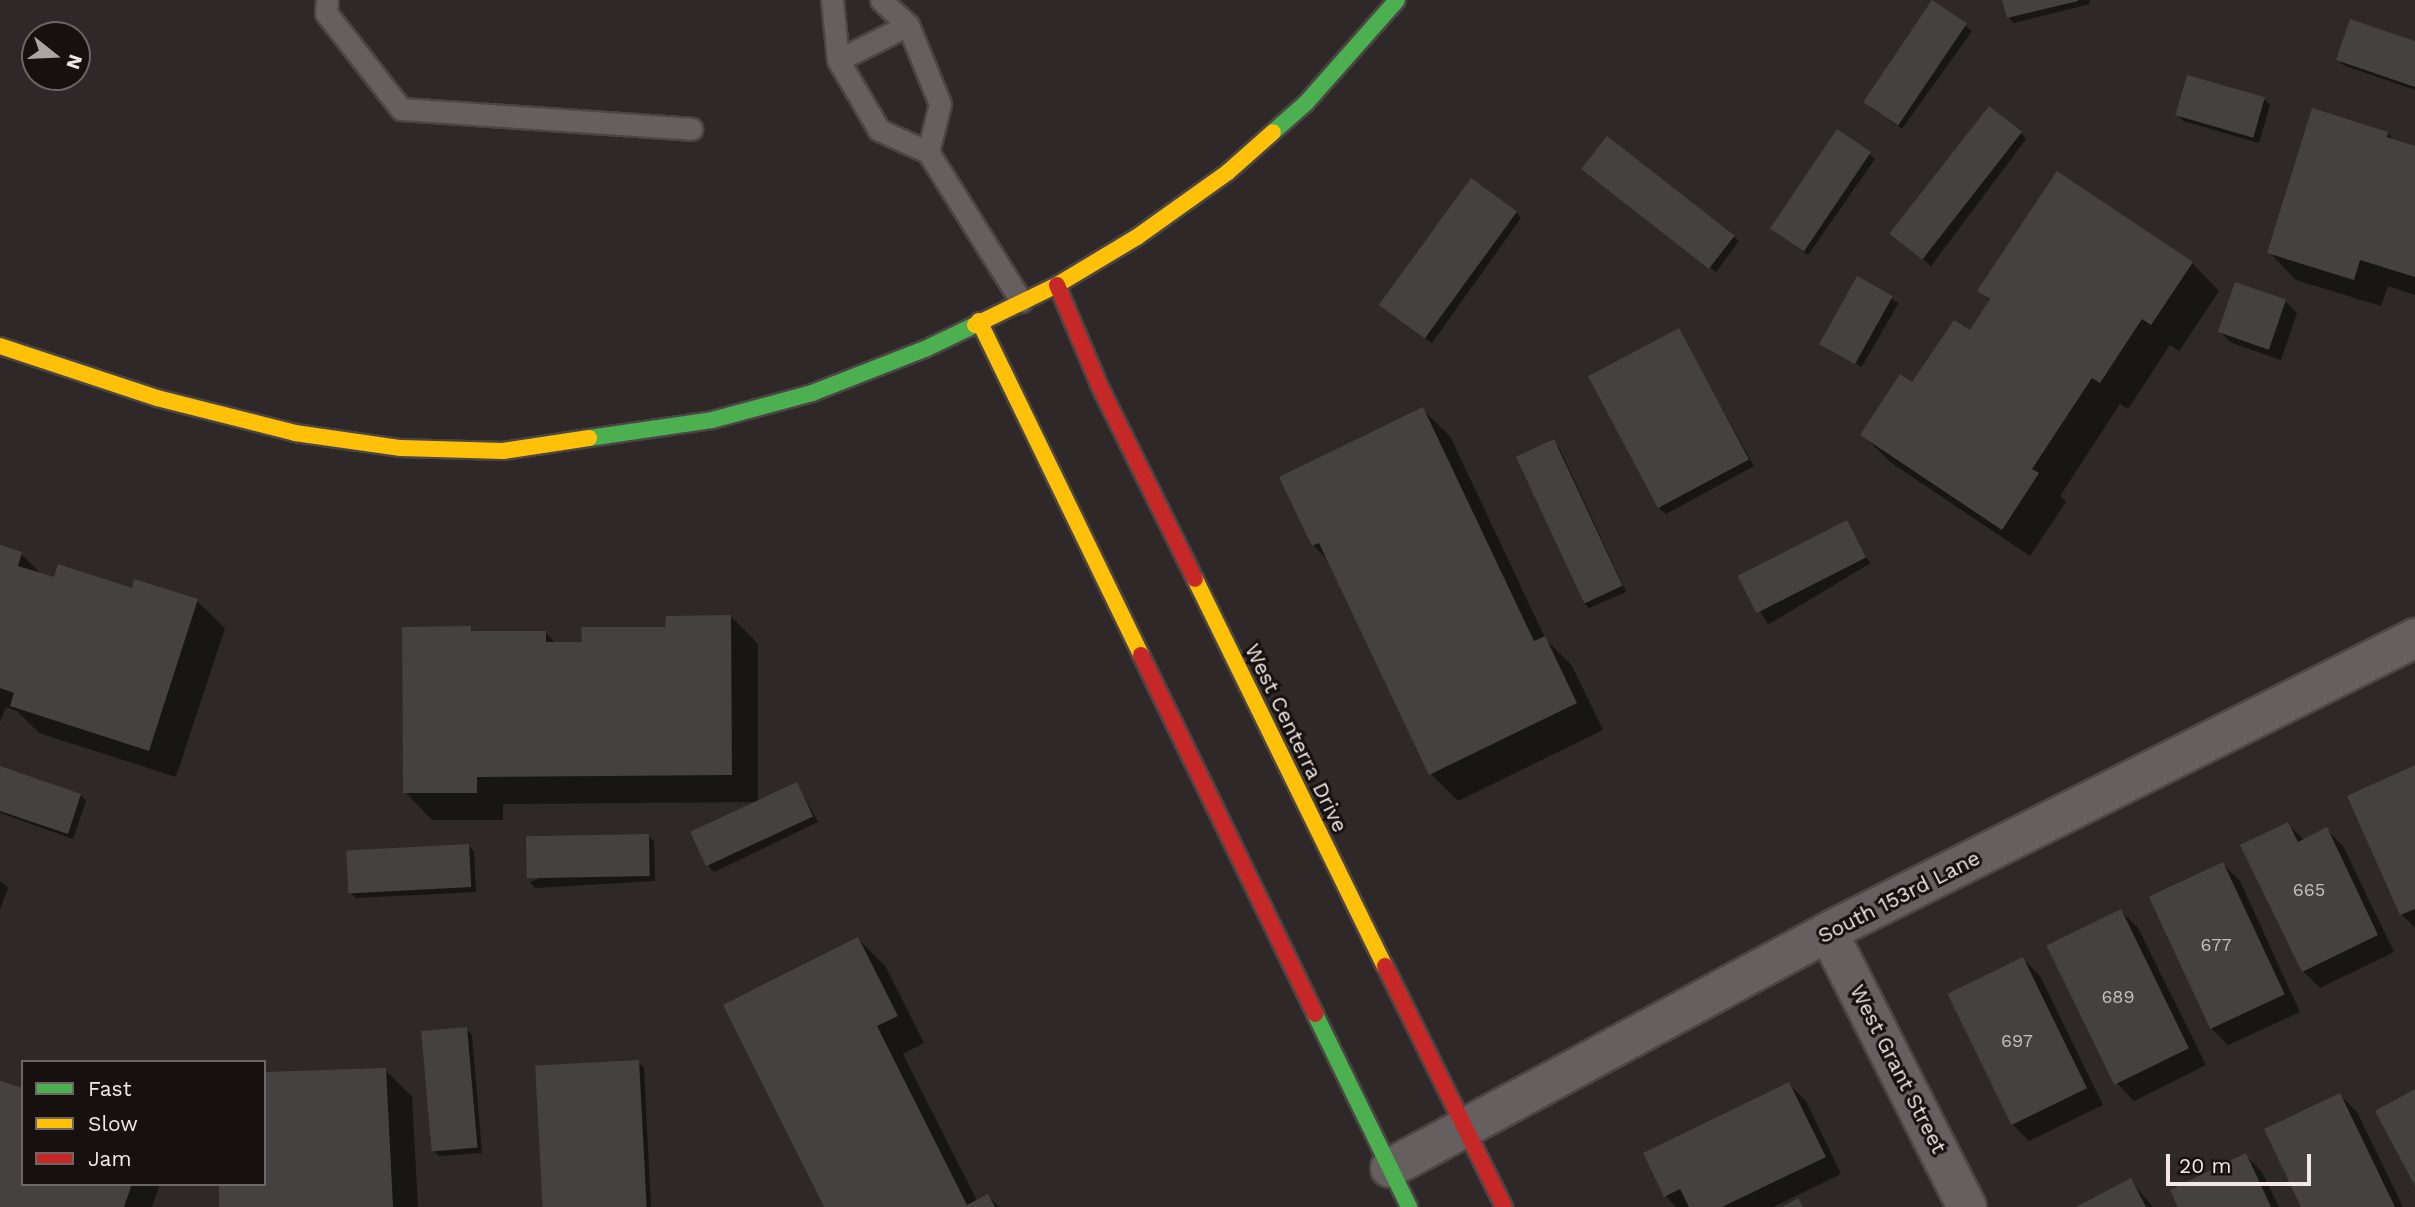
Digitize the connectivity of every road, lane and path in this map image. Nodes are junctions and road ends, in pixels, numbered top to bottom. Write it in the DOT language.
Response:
graph roads {
  1 [pos="327,0"];
  2 [pos="832,0"];
  3 [pos="881,0"];
  4 [pos="1397,0"];
  5 [pos="908,25"];
  6 [pos="838,60"];
  7 [pos="691,130"];
  8 [pos="928,152"];
  9 [pos="1057,285"];
  10 [pos="1020,301"];
  11 [pos="979,321"];
  12 [pos="0,345"];
  13 [pos="2415,638"];
  14 [pos="1828,932"];
  15 [pos="1466,1130"];
  16 [pos="1390,1168"];
  17 [pos="1409,1207"];
  18 [pos="1504,1207"];
  19 [pos="1967,1207"];
  1 -- 7 [label="lane"];
  2 -- 6 [label="lane"];
  3 -- 5 [label="lane"];
  4 -- 9 [label="street"];
  5 -- 6 [label="lane"];
  5 -- 8 [label="lane"];
  6 -- 8 [label="lane"];
  8 -- 10 [label="lane"];
  9 -- 10 [label="street"];
  9 -- 15 [label="street, West Centerra Drive"];
  10 -- 11 [label="street"];
  11 -- 12 [label="street"];
  11 -- 16 [label="street"];
  13 -- 14 [label="street, South 153rd Lane"];
  14 -- 15 [label="street, South 153rd Lane"];
  14 -- 19 [label="street, West Grant Street"];
  15 -- 16 [label="street, South 153rd Lane"];
  15 -- 18 [label="street, West Centerra Drive"];
  16 -- 17 [label="street"];
}
